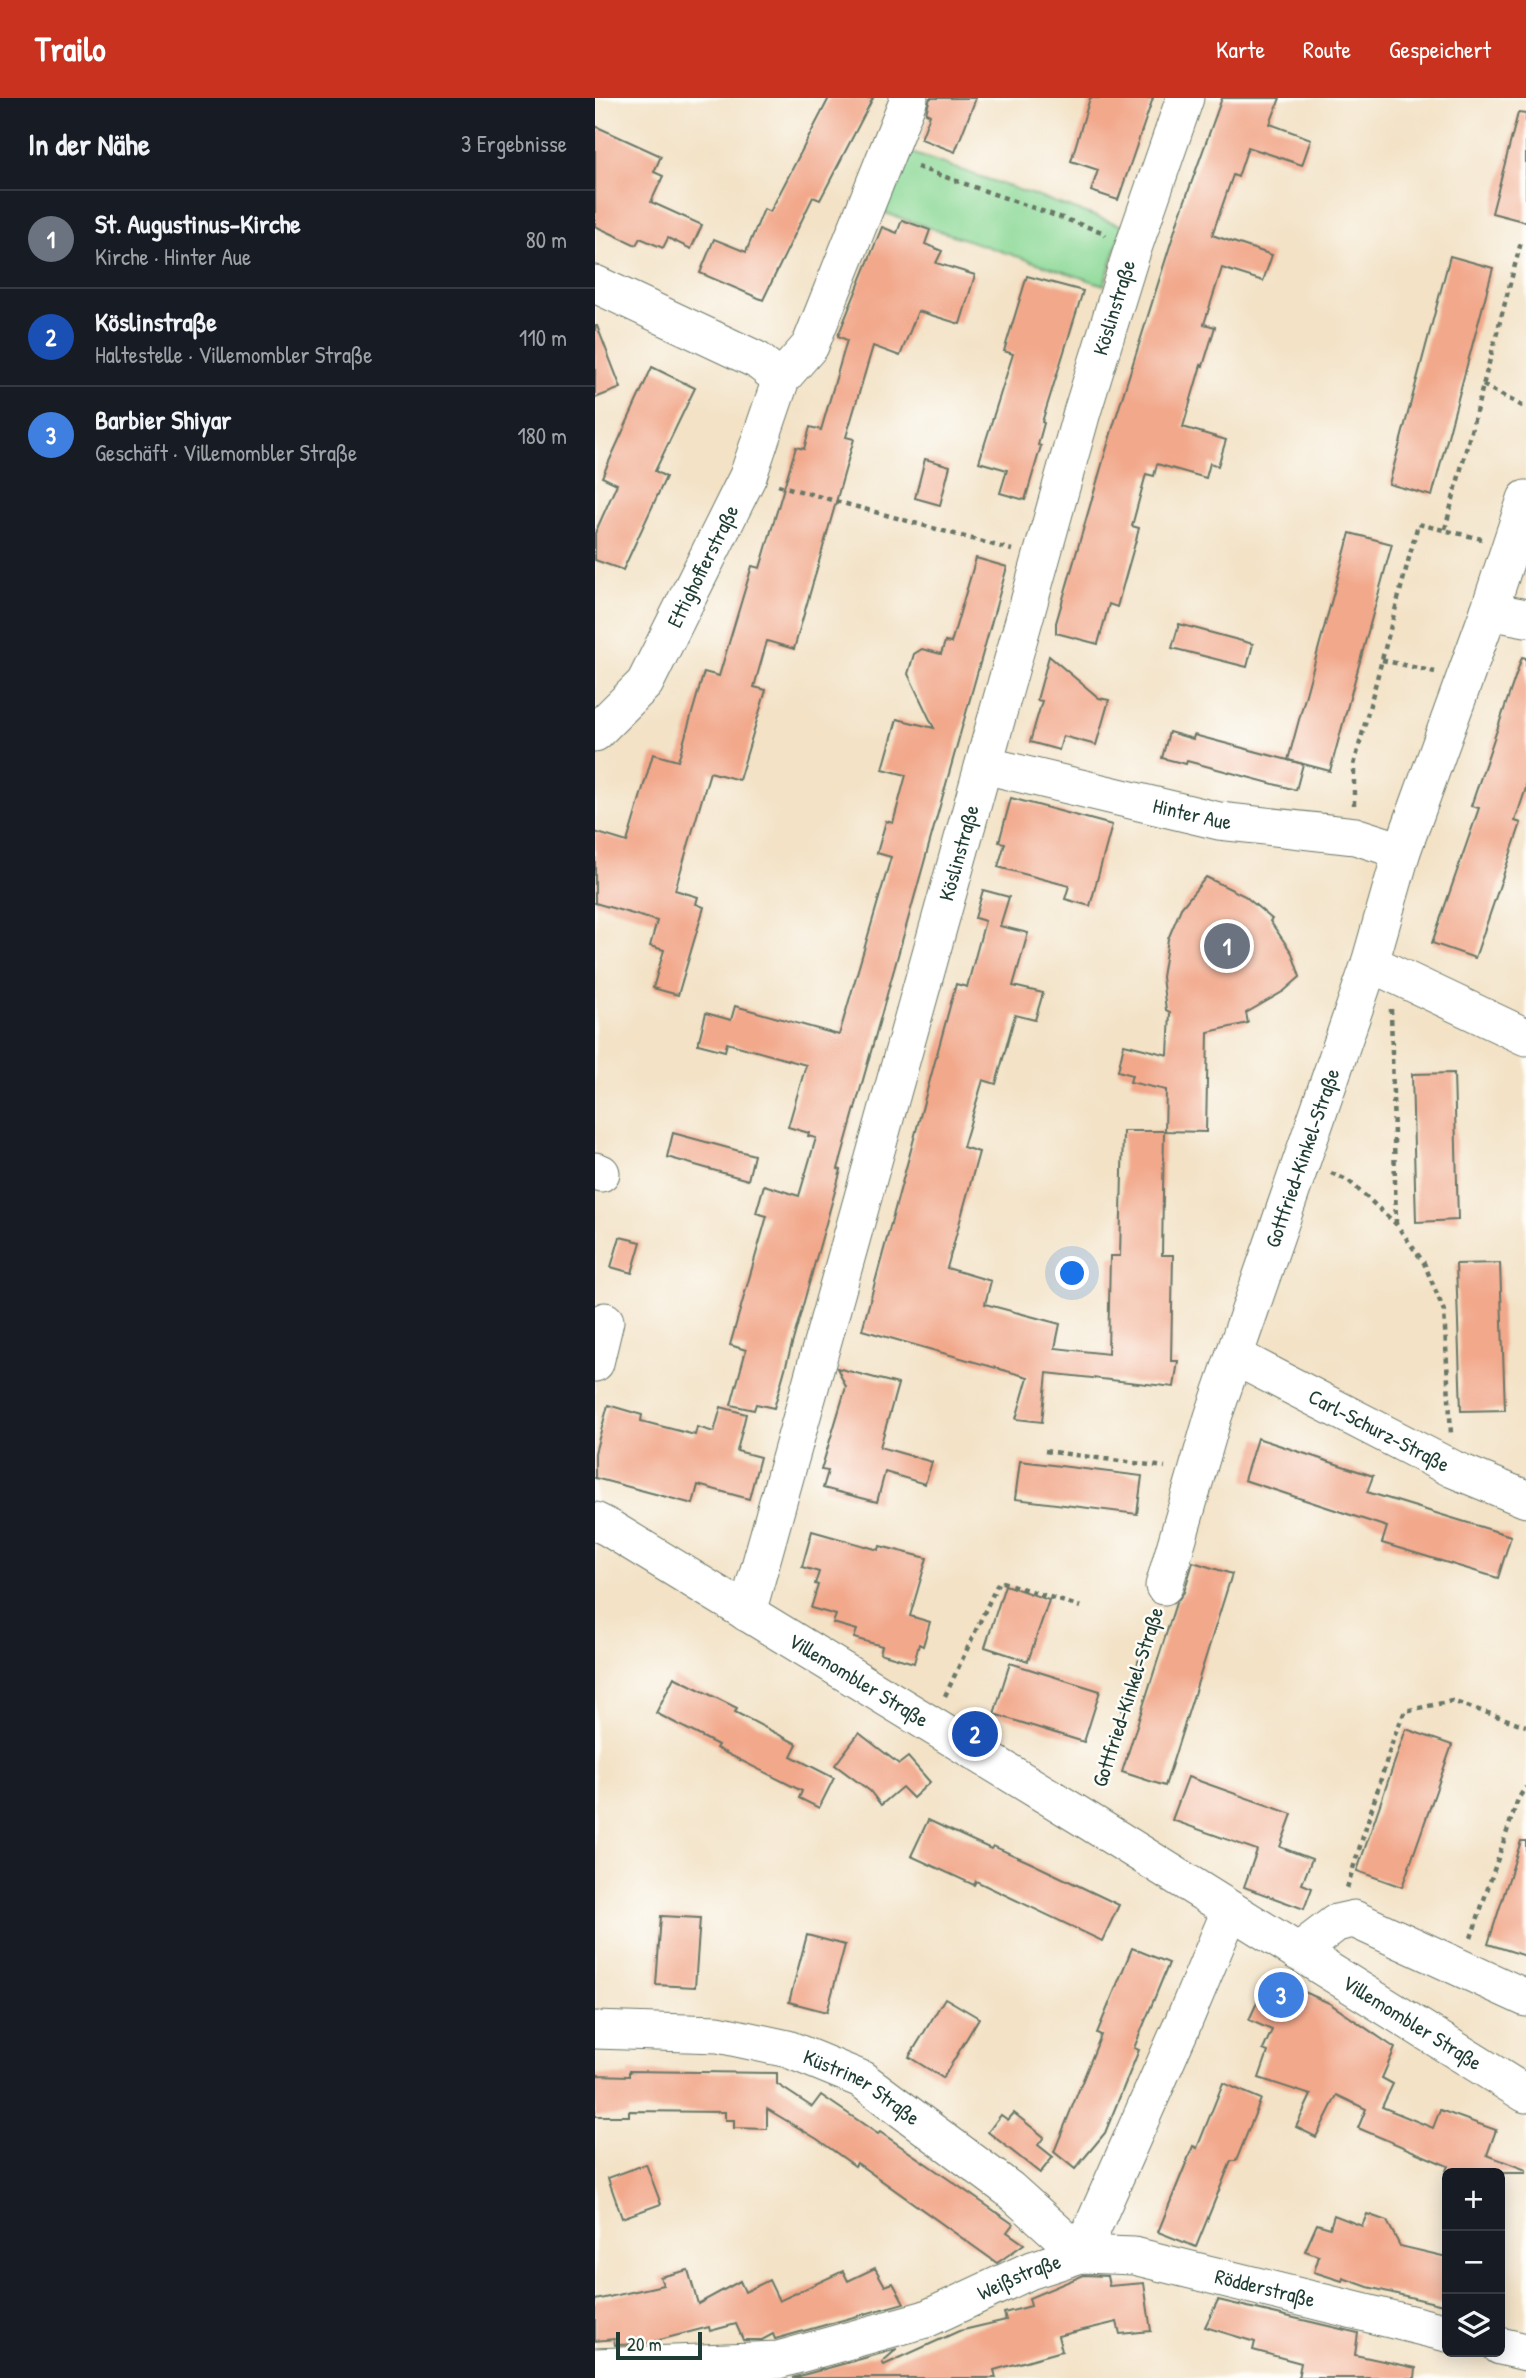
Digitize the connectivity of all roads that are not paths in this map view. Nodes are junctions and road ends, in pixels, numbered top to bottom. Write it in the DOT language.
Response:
graph roads {
  1 [pos="909,98"];
  2 [pos="1185,98"];
  3 [pos="595,284"];
  4 [pos="781,379"];
  5 [pos="1526,499"];
  6 [pos="1489,611"];
  7 [pos="1526,618"];
  8 [pos="595,733"];
  9 [pos="984,765"];
  10 [pos="1402,851"];
  11 [pos="1380,968"];
  12 [pos="1526,1037"];
  13 [pos="605,1321"];
  14 [pos="1234,1356"];
  15 [pos="595,1363"];
  16 [pos="1526,1499"];
  17 [pos="595,1521"];
  18 [pos="1164,1586"];
  19 [pos="747,1613"];
  20 [pos="1230,1911"];
  21 [pos="1298,1952"];
  22 [pos="1526,1998"];
  23 [pos="595,2030"];
  24 [pos="1526,2094"];
  25 [pos="1081,2253"];
  26 [pos="1442,2332"];
  27 [pos="1505,2347"];
  28 [pos="1526,2352"];
  29 [pos="595,2367"];
  1 -- 4 [label="street, Ettighofferstraße"];
  2 -- 9 [label="street, Köslinstraße"];
  3 -- 4 [label="street"];
  4 -- 8 [label="street, Ettighofferstraße"];
  5 -- 6 [label="street, Gottfried-Kinkel-Straße"];
  6 -- 7 [label="street"];
  6 -- 10 [label="street, Gottfried-Kinkel-Straße"];
  9 -- 10 [label="street, Hinter Aue"];
  9 -- 19 [label="street, Köslinstraße"];
  10 -- 11 [label="street, Gottfried-Kinkel-Straße"];
  11 -- 12 [label="street"];
  11 -- 14 [label="street, Gottfried-Kinkel-Straße"];
  13 -- 15 [label="street"];
  14 -- 16 [label="street, Carl-Schurz-Straße"];
  14 -- 18 [label="street, Gottfried-Kinkel-Straße"];
  17 -- 19 [label="street, Villemombler Straße"];
  19 -- 20 [label="street, Villemombler Straße"];
  20 -- 21 [label="street, Villemombler Straße"];
  20 -- 25 [label="street, Weißstraße"];
  21 -- 22 [label="street"];
  21 -- 24 [label="street, Villemombler Straße"];
  23 -- 25 [label="street, Küstriner Straße"];
  25 -- 26 [label="street, Rödderstraße"];
  25 -- 29 [label="street, Weißstraße"];
  27 -- 28 [label="street"];
}
